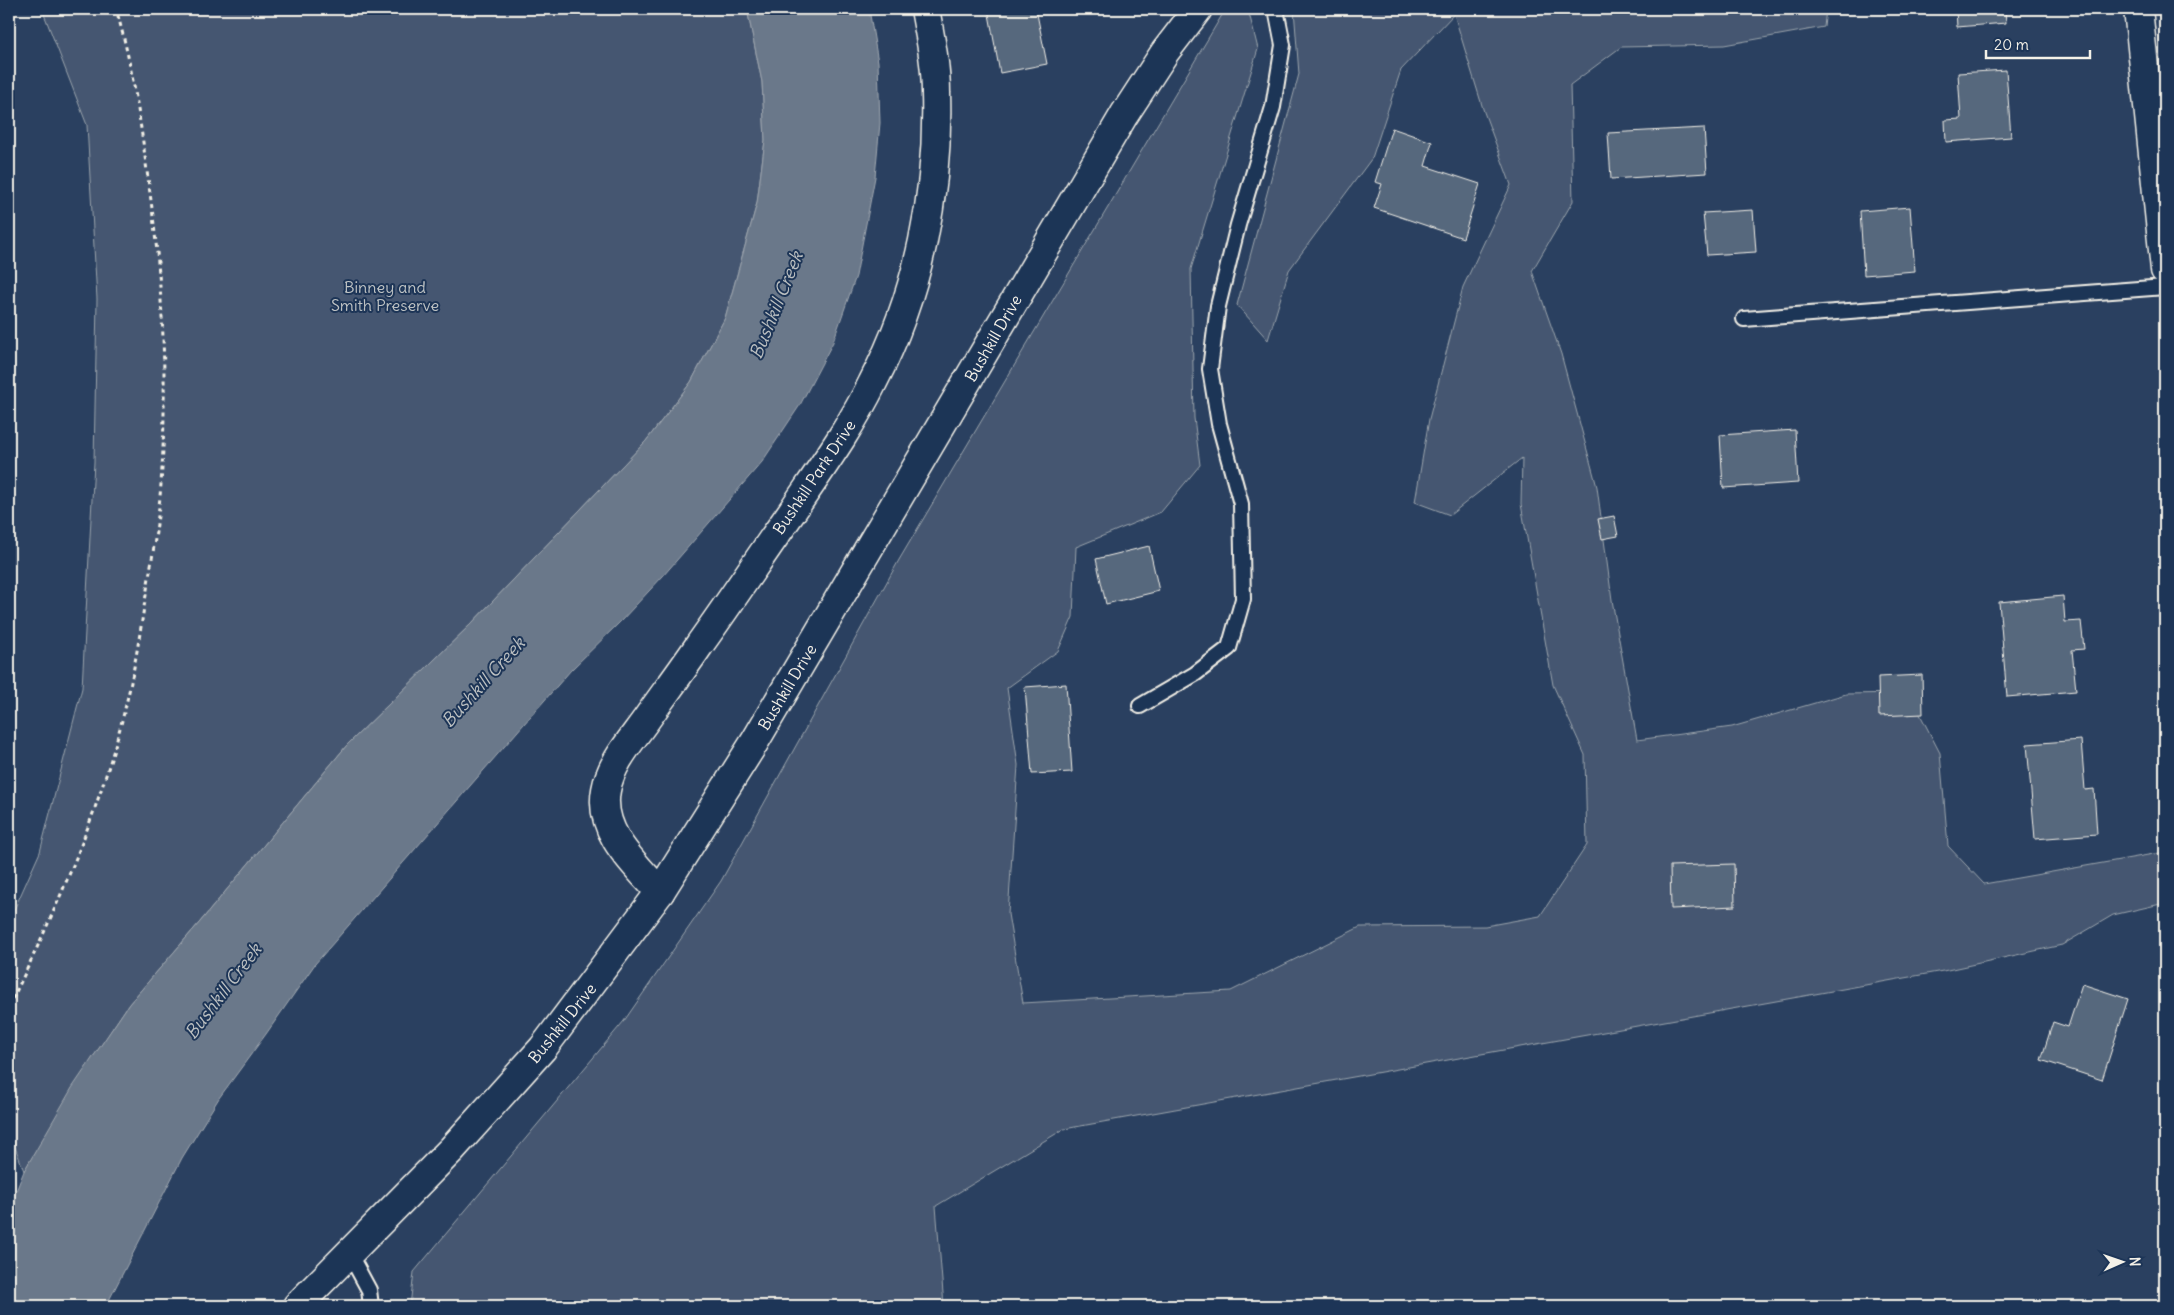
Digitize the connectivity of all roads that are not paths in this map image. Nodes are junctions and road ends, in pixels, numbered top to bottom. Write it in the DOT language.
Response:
graph roads {
  1 [pos="925,9"];
  2 [pos="1198,9"];
  3 [pos="1276,9"];
  4 [pos="2138,9"];
  5 [pos="2165,270"];
  6 [pos="2165,287"];
  7 [pos="1744,320"];
  8 [pos="1140,706"];
  9 [pos="660,892"];
  10 [pos="349,1253"];
  11 [pos="297,1306"];
  12 [pos="371,1306"];
  1 -- 9 [label="main road, Bushkill Park Drive"];
  2 -- 9 [label="main road, Bushkill Drive"];
  3 -- 8 [label="lane"];
  4 -- 5 [label="main road"];
  6 -- 7 [label="lane"];
  9 -- 10 [label="main road, Bushkill Drive"];
  10 -- 11 [label="main road, Bushkill Drive"];
  10 -- 12 [label="lane"];
}
